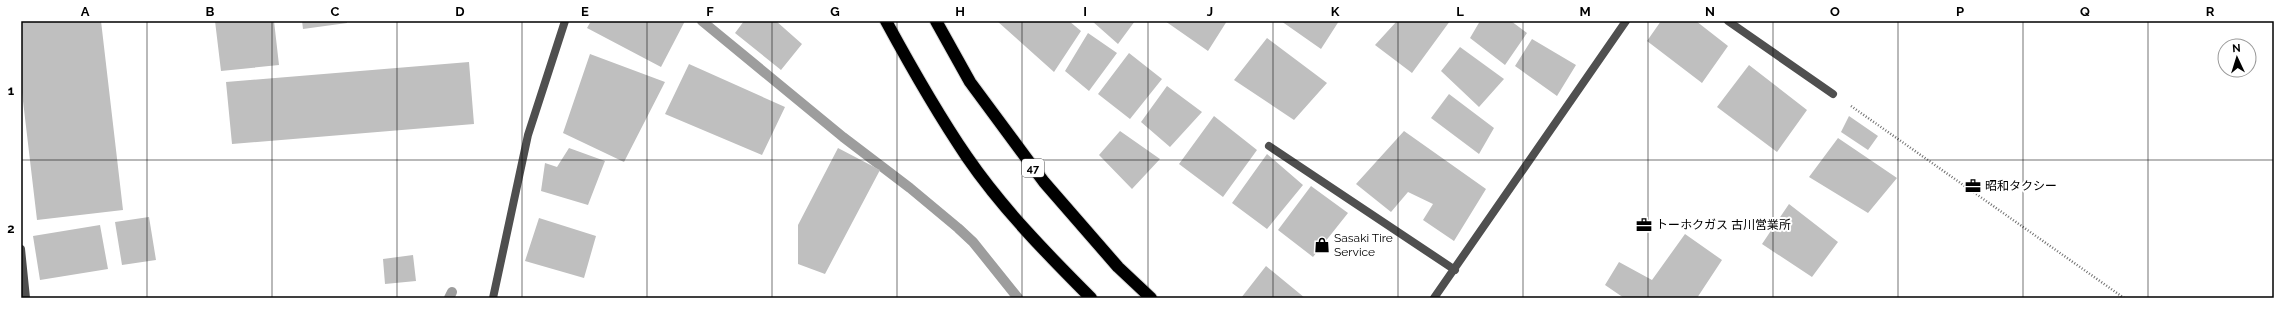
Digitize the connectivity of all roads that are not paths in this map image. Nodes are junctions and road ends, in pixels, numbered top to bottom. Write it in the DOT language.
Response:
graph roads {
  1 [pos="565,21"];
  2 [pos="886,21"];
  3 [pos="936,21"];
  4 [pos="1626,21"];
  5 [pos="1728,21"];
  6 [pos="1833,94"];
  7 [pos="1269,146"];
  8 [pos="21,249"];
  9 [pos="1455,270"];
  10 [pos="26,298"];
  11 [pos="493,298"];
  12 [pos="1091,298"];
  13 [pos="1151,298"];
  14 [pos="1434,298"];
  1 -- 11 [label="street"];
  2 -- 12 [label="highway"];
  3 -- 13 [label="highway, 47"];
  4 -- 9 [label="street"];
  5 -- 6 [label="street"];
  7 -- 9 [label="street"];
  8 -- 10 [label="street"];
  9 -- 14 [label="street"];
}
